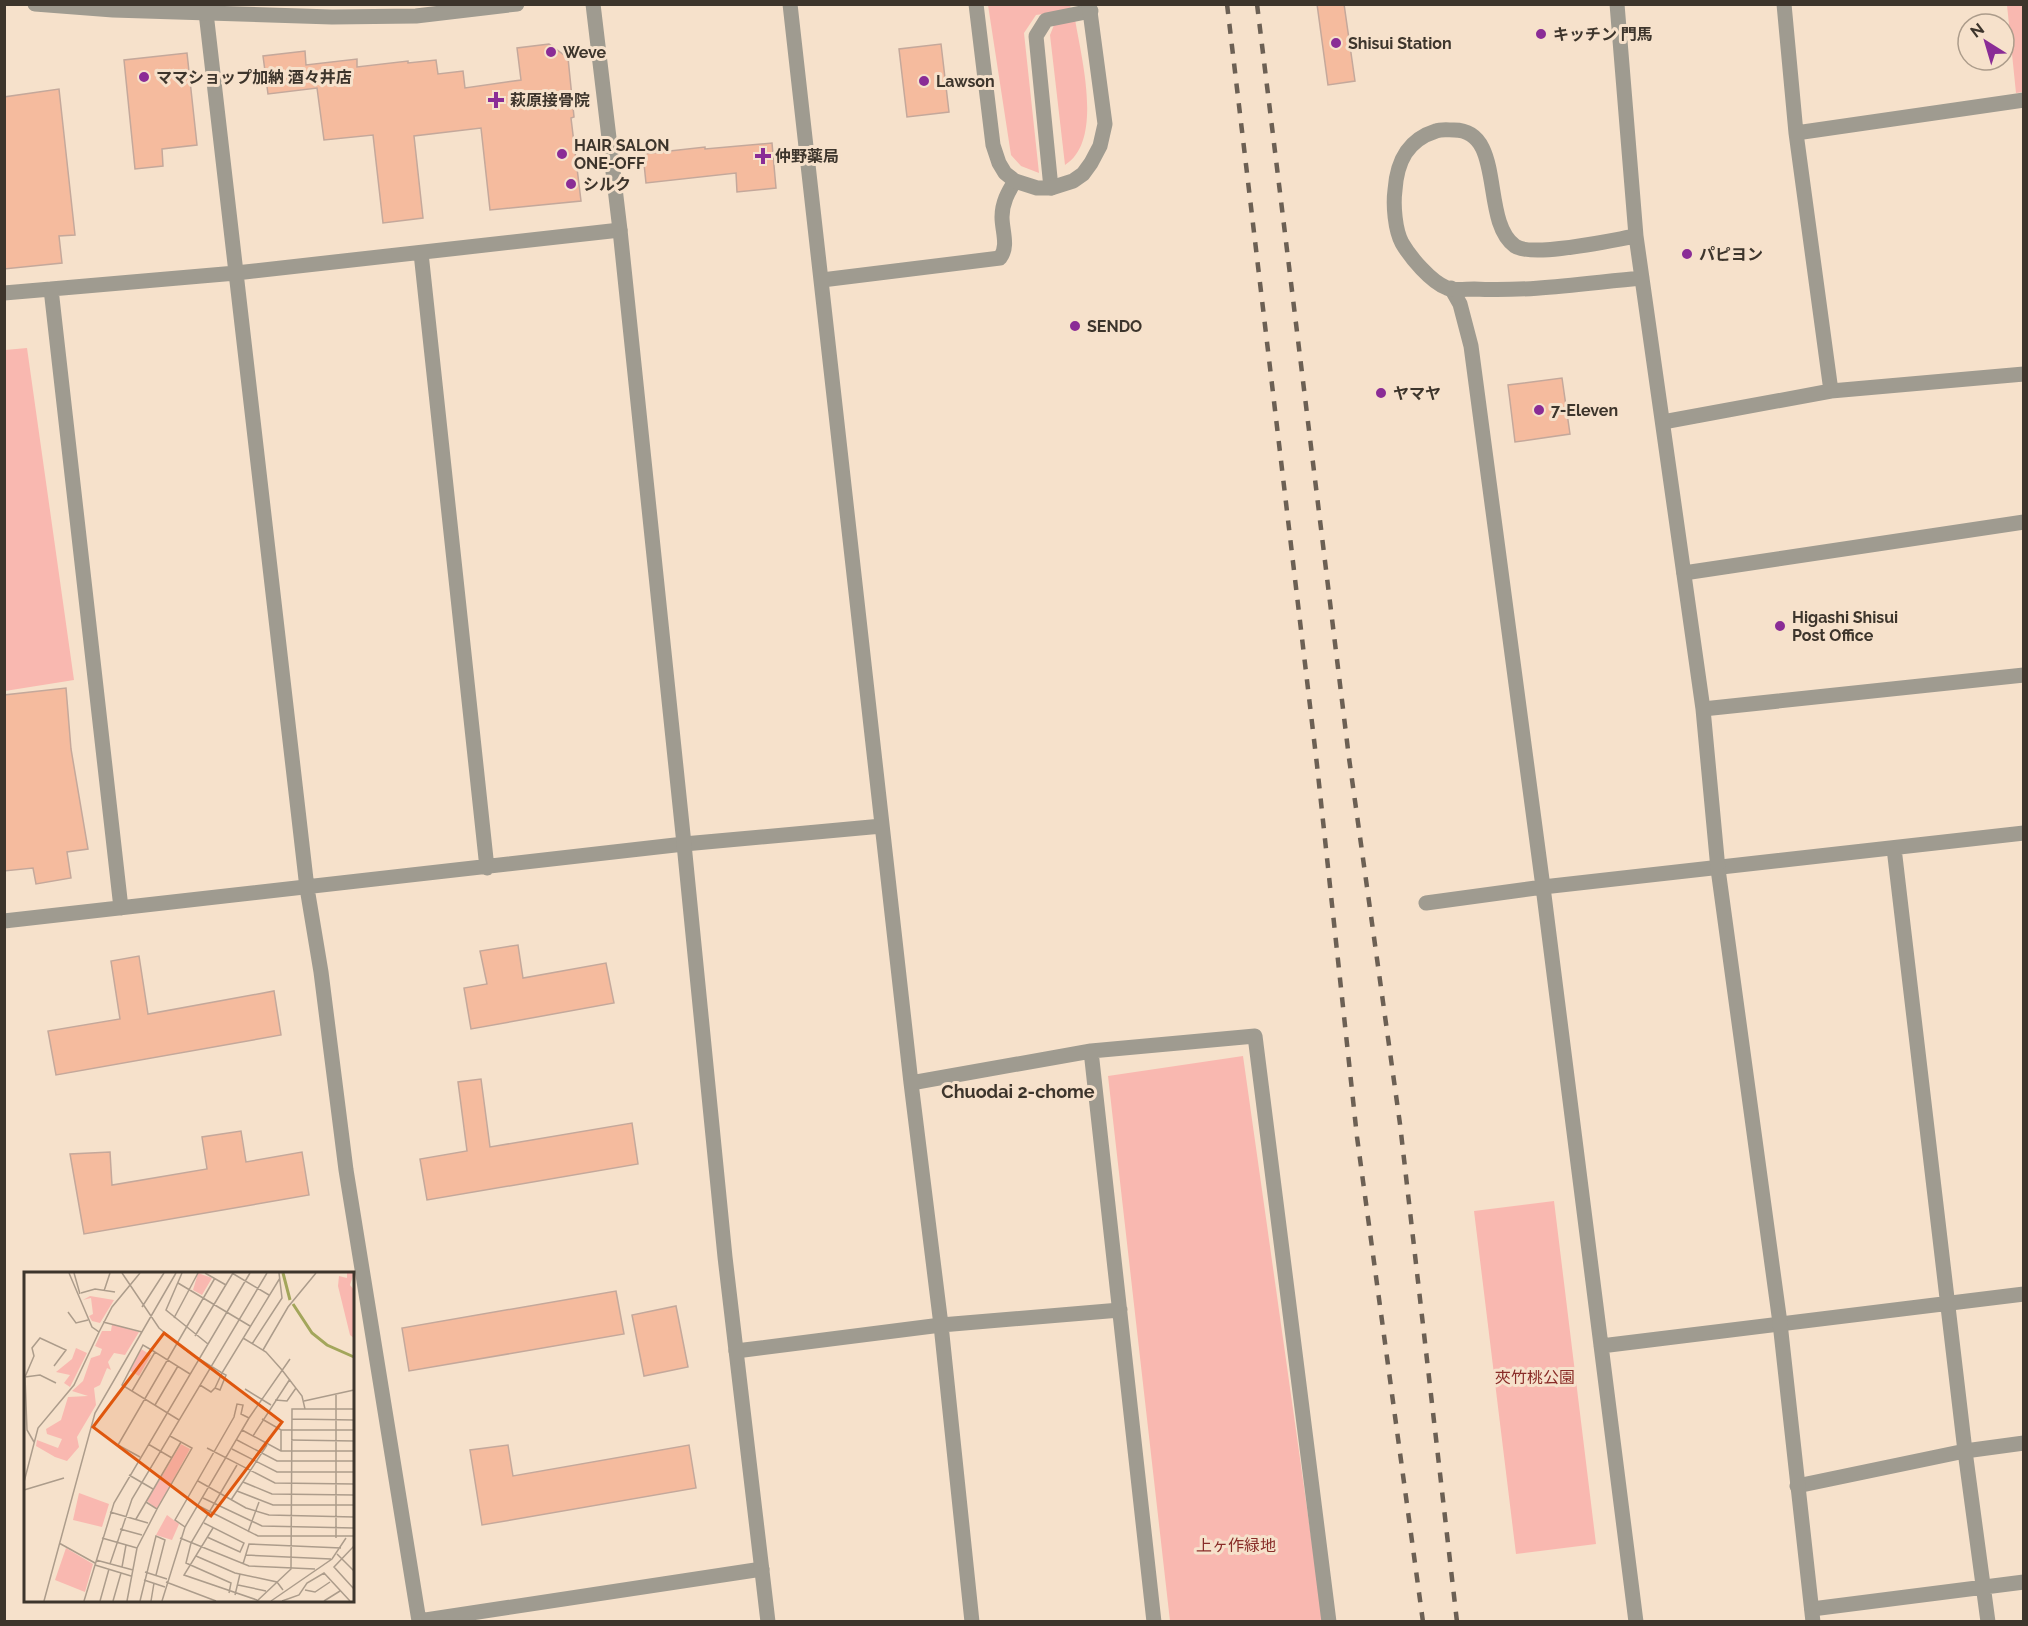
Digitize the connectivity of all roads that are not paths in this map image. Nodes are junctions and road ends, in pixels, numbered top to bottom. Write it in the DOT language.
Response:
graph roads {
  1 [pos="35,4"];
  2 [pos="518,4"];
  3 [pos="593,4"];
  4 [pos="790,4"];
  5 [pos="976,4"];
  6 [pos="1617,4"];
  7 [pos="1784,4"];
  8 [pos="1090,8"];
  9 [pos="206,9"];
  10 [pos="2024,100"];
  11 [pos="1796,133"];
  12 [pos="1015,181"];
  13 [pos="1051,188"];
  14 [pos="620,230"];
  15 [pos="1636,236"];
  16 [pos="421,253"];
  17 [pos="236,273"];
  18 [pos="1642,278"];
  19 [pos="822,280"];
  20 [pos="1450,288"];
  21 [pos="51,289"];
  22 [pos="4,293"];
  23 [pos="2024,374"];
  24 [pos="1831,391"];
  25 [pos="1663,422"];
  26 [pos="2024,522"];
  27 [pos="1684,573"];
  28 [pos="2024,675"];
  29 [pos="1703,709"];
  30 [pos="882,826"];
  31 [pos="2024,833"];
  32 [pos="684,844"];
  33 [pos="1894,848"];
  34 [pos="488,868"];
  35 [pos="1718,869"];
  36 [pos="1543,887"];
  37 [pos="307,888"];
  38 [pos="1426,903"];
  39 [pos="121,908"];
  40 [pos="4,921"];
  41 [pos="1091,1051"];
  42 [pos="911,1083"];
  43 [pos="2024,1294"];
  44 [pos="1948,1304"];
  45 [pos="1120,1310"];
  46 [pos="1780,1323"];
  47 [pos="941,1326"];
  48 [pos="1601,1346"];
  49 [pos="736,1351"];
  50 [pos="2024,1443"];
  51 [pos="1965,1451"];
  52 [pos="1797,1486"];
  53 [pos="762,1569"];
  54 [pos="2024,1582"];
  55 [pos="1983,1586"];
  56 [pos="1812,1615"];
  57 [pos="768,1622"];
  58 [pos="972,1622"];
  59 [pos="1154,1622"];
  60 [pos="1329,1622"];
  61 [pos="1636,1622"];
  62 [pos="1988,1622"];
  1 -- 9 [label="street"];
  2 -- 9 [label="street"];
  3 -- 14 [label="street"];
  4 -- 19 [label="street"];
  5 -- 12 [label="street"];
  6 -- 15 [label="street"];
  7 -- 11 [label="street"];
  8 -- 13 [label="street"];
  8 -- 13 [label="street"];
  9 -- 17 [label="street"];
  10 -- 11 [label="street"];
  11 -- 24 [label="street"];
  12 -- 13 [label="street"];
  12 -- 19 [label="street"];
  14 -- 16 [label="street"];
  14 -- 32 [label="street"];
  15 -- 18 [label="street"];
  15 -- 20 [label="street"];
  16 -- 17 [label="street"];
  16 -- 34 [label="street"];
  17 -- 21 [label="street"];
  17 -- 37 [label="street"];
  18 -- 20 [label="street"];
  18 -- 25 [label="street"];
  19 -- 30 [label="street"];
  20 -- 36 [label="street"];
  21 -- 22 [label="street"];
  21 -- 39 [label="street"];
  23 -- 24 [label="street"];
  24 -- 25 [label="street"];
  25 -- 27 [label="street"];
  26 -- 27 [label="street"];
  27 -- 29 [label="street"];
  28 -- 29 [label="street"];
  29 -- 35 [label="street"];
  30 -- 32 [label="street"];
  30 -- 42 [label="street"];
  31 -- 33 [label="street"];
  32 -- 34 [label="street"];
  32 -- 49 [label="street"];
  33 -- 35 [label="street"];
  33 -- 44 [label="street"];
  34 -- 37 [label="street"];
  35 -- 36 [label="street"];
  35 -- 46 [label="street"];
  36 -- 38 [label="street"];
  36 -- 48 [label="street"];
  37 -- 39 [label="street"];
  37 -- 53 [label="street"];
  39 -- 40 [label="street"];
  41 -- 42 [label="street"];
  41 -- 45 [label="street"];
  41 -- 60 [label="street"];
  42 -- 47 [label="street"];
  43 -- 44 [label="street"];
  44 -- 46 [label="street"];
  44 -- 51 [label="street"];
  45 -- 47 [label="street"];
  45 -- 59 [label="street"];
  46 -- 48 [label="street"];
  46 -- 52 [label="street"];
  47 -- 49 [label="street"];
  47 -- 58 [label="street"];
  48 -- 61 [label="street"];
  49 -- 53 [label="street"];
  50 -- 51 [label="street"];
  51 -- 52 [label="street"];
  51 -- 55 [label="street"];
  52 -- 56 [label="street"];
  53 -- 57 [label="street"];
  54 -- 55 [label="street"];
  55 -- 56 [label="street"];
  55 -- 62 [label="street"];
}
